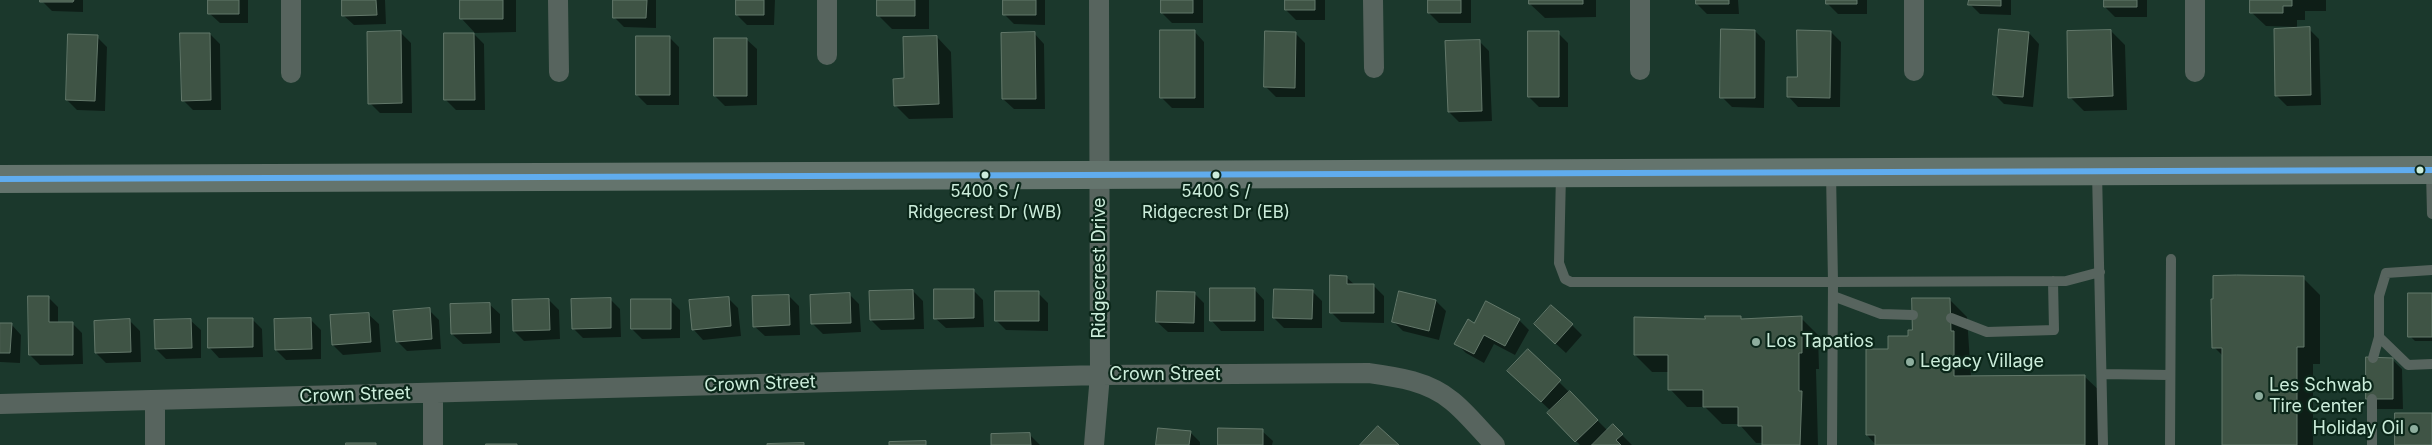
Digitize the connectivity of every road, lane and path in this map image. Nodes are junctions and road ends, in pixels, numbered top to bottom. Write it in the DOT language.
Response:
graph roads {
  1 [pos="291,0"];
  2 [pos="558,0"];
  3 [pos="827,0"];
  4 [pos="1099,0"];
  5 [pos="1373,0"];
  6 [pos="1640,0"];
  7 [pos="1914,0"];
  8 [pos="2195,0"];
  9 [pos="827,55"];
  10 [pos="1374,68"];
  11 [pos="1640,70"];
  12 [pos="1914,71"];
  13 [pos="559,72"];
  14 [pos="2195,72"];
  15 [pos="291,73"];
  16 [pos="2431,170"];
  17 [pos="2098,171"];
  18 [pos="1832,172"];
  19 [pos="1561,173"];
  20 [pos="1099,174"];
  21 [pos="0,178"];
  22 [pos="2432,214"];
  23 [pos="2171,259"];
  24 [pos="2432,270"];
  25 [pos="2100,272"];
  26 [pos="2054,281"];
  27 [pos="1833,282"];
  28 [pos="1833,296"];
  29 [pos="1913,316"];
  30 [pos="1951,318"];
  31 [pos="2379,336"];
  32 [pos="2373,358"];
  33 [pos="2432,364"];
  34 [pos="2102,374"];
  35 [pos="1100,375"];
  36 [pos="2169,375"];
  37 [pos="433,393"];
  38 [pos="2372,399"];
  39 [pos="155,400"];
  40 [pos="0,404"];
  41 [pos="1482,441"];
  42 [pos="155,445"];
  43 [pos="433,445"];
  44 [pos="1094,445"];
  45 [pos="1832,445"];
  46 [pos="2103,445"];
  47 [pos="2170,445"];
  48 [pos="2372,445"];
  1 -- 15 [label="street"];
  2 -- 13 [label="street"];
  3 -- 9 [label="street"];
  4 -- 20 [label="street, Ridgecrest Drive"];
  5 -- 10 [label="street"];
  6 -- 11 [label="street"];
  7 -- 12 [label="street"];
  8 -- 14 [label="street"];
  16 -- 17 [label="main road"];
  16 -- 22 [label="lane"];
  17 -- 18 [label="main road"];
  17 -- 25 [label="lane"];
  18 -- 19 [label="main road"];
  18 -- 27 [label="lane"];
  19 -- 20 [label="main road"];
  19 -- 27 [label="lane"];
  20 -- 21 [label="main road"];
  20 -- 35 [label="street, Ridgecrest Drive"];
  23 -- 36 [label="lane"];
  24 -- 31 [label="lane"];
  25 -- 26 [label="lane"];
  25 -- 34 [label="lane"];
  26 -- 27 [label="lane"];
  26 -- 30 [label="lane"];
  27 -- 28 [label="lane"];
  28 -- 29 [label="lane"];
  28 -- 45 [label="lane"];
  31 -- 32 [label="lane"];
  31 -- 33 [label="lane"];
  34 -- 36 [label="lane"];
  34 -- 46 [label="lane"];
  35 -- 37 [label="street, Crown Street"];
  35 -- 41 [label="street, Crown Street"];
  35 -- 44 [label="street, Ridgecrest Drive"];
  36 -- 47 [label="lane"];
  37 -- 39 [label="street, Crown Street"];
  37 -- 43 [label="street"];
  38 -- 48 [label="lane"];
  39 -- 40 [label="street, Crown Street"];
  39 -- 42 [label="street"];
}
